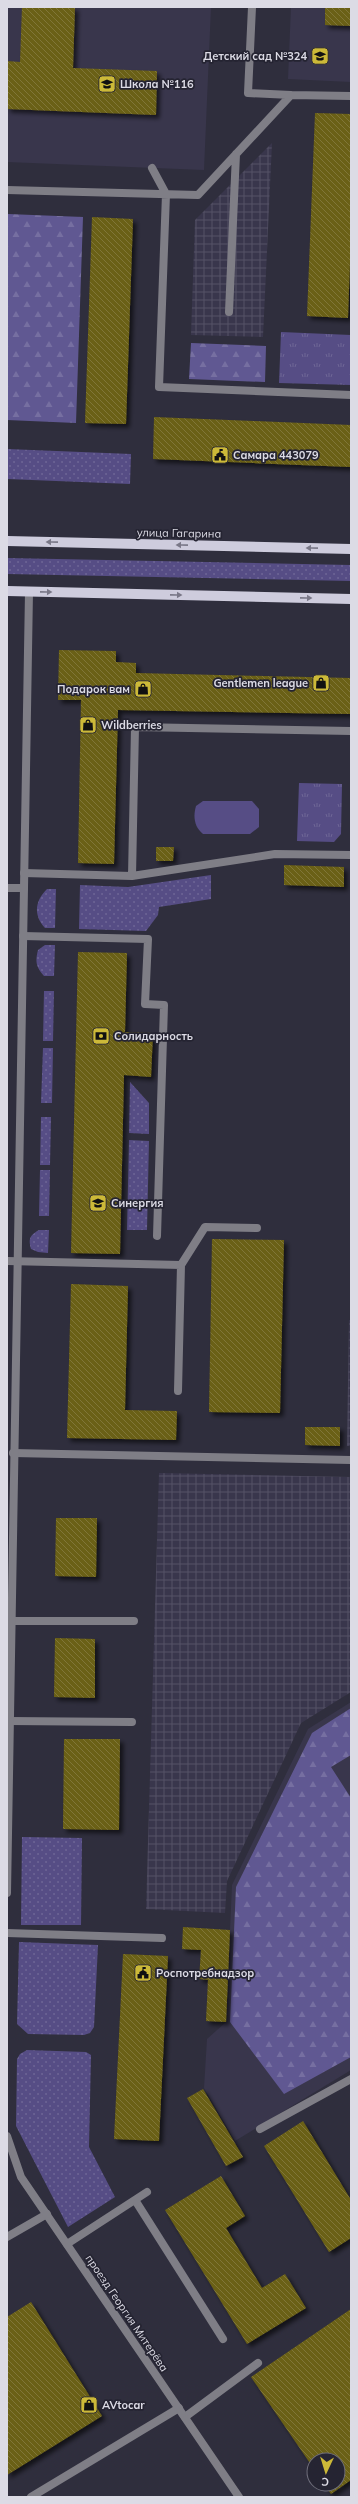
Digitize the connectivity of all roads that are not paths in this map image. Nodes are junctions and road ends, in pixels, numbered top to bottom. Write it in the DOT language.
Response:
graph roads {
  1 [pos="252,7"];
  2 [pos="291,95"];
  3 [pos="351,96"];
  4 [pos="236,154"];
  5 [pos="152,168"];
  6 [pos="7,190"];
  7 [pos="166,194"];
  8 [pos="229,312"];
  9 [pos="351,395"];
  10 [pos="7,541"];
  11 [pos="351,549"];
  12 [pos="7,591"];
  13 [pos="29,592"];
  14 [pos="351,599"];
  15 [pos="351,731"];
  16 [pos="351,855"];
  17 [pos="24,873"];
  18 [pos="132,876"];
  19 [pos="7,888"];
  20 [pos="24,888"];
  21 [pos="23,936"];
  22 [pos="257,1228"];
  23 [pos="157,1236"];
  24 [pos="7,1261"];
  25 [pos="17,1261"];
  26 [pos="181,1265"];
  27 [pos="178,1391"];
  28 [pos="13,1453"];
  29 [pos="351,1460"];
  30 [pos="9,1621"];
  31 [pos="134,1621"];
  32 [pos="9,1720"];
  33 [pos="132,1722"];
  34 [pos="7,1893"];
  35 [pos="7,1933"];
  36 [pos="162,1938"];
  37 [pos="351,2079"];
  38 [pos="260,2129"];
  39 [pos="7,2136"];
  40 [pos="147,2192"];
  41 [pos="135,2200"];
  42 [pos="47,2214"];
  43 [pos="7,2237"];
  44 [pos="67,2244"];
  45 [pos="223,2339"];
  46 [pos="258,2363"];
  47 [pos="179,2408"];
  48 [pos="184,2417"];
  49 [pos="31,2497"];
  50 [pos="239,2497"];
  1 -- 2 [label="street"];
  2 -- 3 [label="street"];
  2 -- 4 [label="street"];
  4 -- 7 [label="street"];
  4 -- 8 [label="street"];
  5 -- 7 [label="street"];
  6 -- 7 [label="street"];
  7 -- 9 [label="street"];
  11 -- 10 [label="main road, улица Гагарина, one-way"];
  12 -- 13 [label="main road"];
  13 -- 14 [label="main road, one-way"];
  13 -- 17 [label="street"];
  15 -- 18 [label="street"];
  16 -- 18 [label="street"];
  17 -- 18 [label="street"];
  17 -- 20 [label="street"];
  19 -- 20 [label="street"];
  20 -- 21 [label="street"];
  21 -- 23 [label="street"];
  21 -- 25 [label="street"];
  22 -- 26 [label="street"];
  24 -- 25 [label="street"];
  25 -- 26 [label="street"];
  25 -- 28 [label="street"];
  26 -- 27 [label="street"];
  28 -- 29 [label="street"];
  28 -- 30 [label="street"];
  30 -- 31 [label="street"];
  30 -- 32 [label="street"];
  32 -- 33 [label="street"];
  32 -- 34 [label="street"];
  35 -- 36 [label="street"];
  37 -- 38 [label="street"];
  39 -- 42 [label="street, проезд Георгия Митерёва"];
  40 -- 41 [label="street"];
  41 -- 44 [label="street"];
  41 -- 45 [label="street"];
  42 -- 43 [label="street"];
  42 -- 44 [label="street, проезд Георгия Митерёва"];
  44 -- 47 [label="street, проезд Георгия Митерёва"];
  46 -- 48 [label="street"];
  47 -- 48 [label="street, проезд Георгия Митерёва"];
  47 -- 49 [label="street"];
  48 -- 50 [label="street, проезд Георгия Митерёва"];
}
